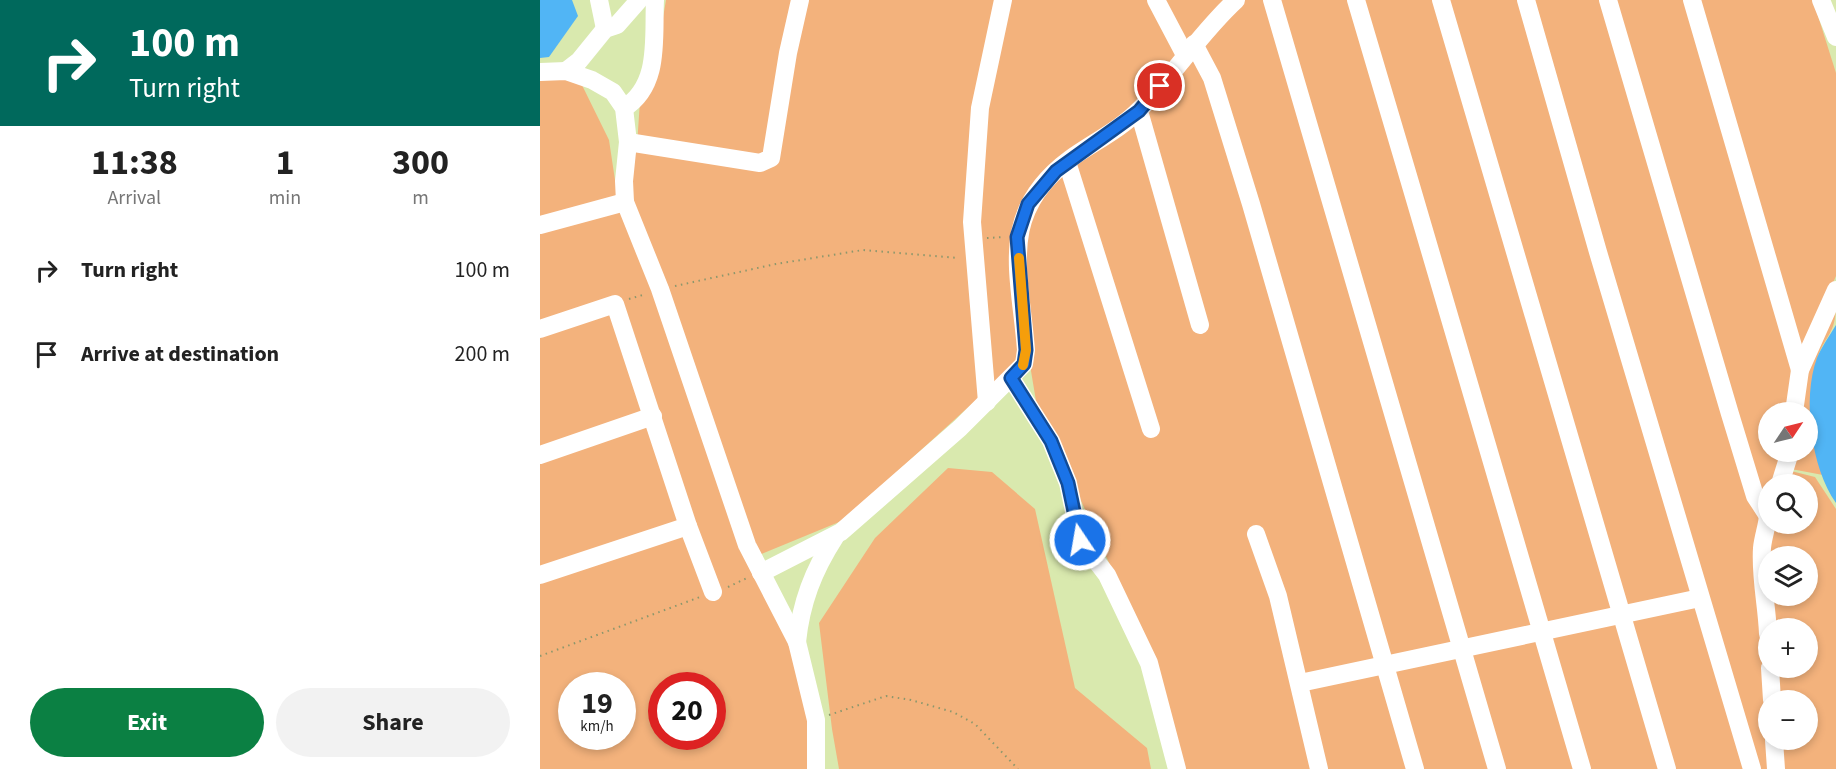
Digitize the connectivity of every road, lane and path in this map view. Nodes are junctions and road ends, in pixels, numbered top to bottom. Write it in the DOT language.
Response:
graph roads {
  1 [pos="599,0"];
  2 [pos="639,0"];
  3 [pos="655,0"];
  4 [pos="800,0"];
  5 [pos="1003,0"];
  6 [pos="1156,0"];
  7 [pos="1236,0"];
  8 [pos="1272,0"];
  9 [pos="1356,0"];
  10 [pos="1441,0"];
  11 [pos="1526,0"];
  12 [pos="1608,0"];
  13 [pos="1692,0"];
  14 [pos="1821,0"];
  15 [pos="605,29"];
  16 [pos="1836,37"];
  17 [pos="1190,50"];
  18 [pos="567,71"];
  19 [pos="540,72"];
  20 [pos="624,108"];
  21 [pos="1139,111"];
  22 [pos="628,142"];
  23 [pos="1067,162"];
  24 [pos="625,202"];
  25 [pos="540,225"];
  26 [pos="1017,237"];
  27 [pos="974,247"];
  28 [pos="660,289"];
  29 [pos="1836,290"];
  30 [pos="615,304"];
  31 [pos="1200,325"];
  32 [pos="540,329"];
  33 [pos="1800,370"];
  34 [pos="1011,378"];
  35 [pos="987,402"];
  36 [pos="1795,402"];
  37 [pos="653,416"];
  38 [pos="1151,429"];
  39 [pos="540,455"];
  40 [pos="1758,501"];
  41 [pos="688,526"];
  42 [pos="1256,534"];
  43 [pos="1765,534"];
  44 [pos="836,536"];
  45 [pos="761,573"];
  46 [pos="540,575"];
  47 [pos="713,592"];
  48 [pos="1700,598"];
  49 [pos="1621,614"];
  50 [pos="1768,618"];
  51 [pos="1542,630"];
  52 [pos="797,642"];
  53 [pos="1463,647"];
  54 [pos="540,656"];
  55 [pos="1384,663"];
  56 [pos="1300,683"];
  57 [pos="816,720"];
  58 [pos="1775,750"];
  59 [pos="816,769"];
  60 [pos="1018,769"];
  61 [pos="1177,769"];
  62 [pos="1319,769"];
  63 [pos="1415,769"];
  64 [pos="1497,769"];
  65 [pos="1582,769"];
  66 [pos="1667,769"];
  67 [pos="1752,769"];
  68 [pos="1776,769"];
  1 -- 15 [label="street"];
  2 -- 15 [label="street"];
  3 -- 20 [label="street"];
  4 -- 22 [label="street"];
  5 -- 27 [label="street"];
  6 -- 17 [label="street"];
  7 -- 17 [label="street"];
  8 -- 53 [label="street"];
  9 -- 51 [label="street"];
  10 -- 49 [label="street"];
  11 -- 48 [label="street"];
  12 -- 40 [label="street"];
  13 -- 33 [label="street"];
  14 -- 16 [label="street"];
  15 -- 18 [label="street"];
  17 -- 21 [label="street"];
  17 -- 55 [label="street"];
  18 -- 19 [label="street"];
  18 -- 20 [label="street"];
  20 -- 22 [label="street"];
  21 -- 23 [label="street"];
  21 -- 31 [label="street"];
  22 -- 24 [label="street"];
  23 -- 26 [label="street"];
  23 -- 38 [label="street"];
  24 -- 25 [label="street"];
  24 -- 28 [label="street"];
  26 -- 27 [label="path"];
  26 -- 34 [label="street"];
  27 -- 28 [label="path"];
  27 -- 35 [label="street"];
  28 -- 30 [label="path"];
  28 -- 45 [label="street"];
  29 -- 33 [label="street"];
  30 -- 32 [label="street"];
  30 -- 37 [label="street"];
  33 -- 36 [label="street"];
  34 -- 35 [label="street"];
  34 -- 61 [label="street"];
  35 -- 44 [label="street"];
  37 -- 39 [label="street"];
  37 -- 41 [label="street"];
  41 -- 46 [label="street"];
  41 -- 47 [label="street"];
  42 -- 56 [label="street"];
  43 -- 50 [label="street"];
  44 -- 45 [label="street"];
  44 -- 52 [label="street"];
  45 -- 47 [label="path"];
  45 -- 52 [label="street"];
  47 -- 54 [label="path"];
  48 -- 49 [label="street"];
  48 -- 67 [label="street"];
  49 -- 51 [label="street"];
  49 -- 66 [label="street"];
  51 -- 53 [label="street"];
  51 -- 65 [label="street"];
  52 -- 57 [label="street"];
  53 -- 55 [label="street"];
  53 -- 64 [label="street"];
  55 -- 56 [label="street"];
  55 -- 63 [label="street"];
  56 -- 62 [label="street"];
  57 -- 59 [label="street"];
  57 -- 60 [label="path"];
  58 -- 68 [label="street"];
}
